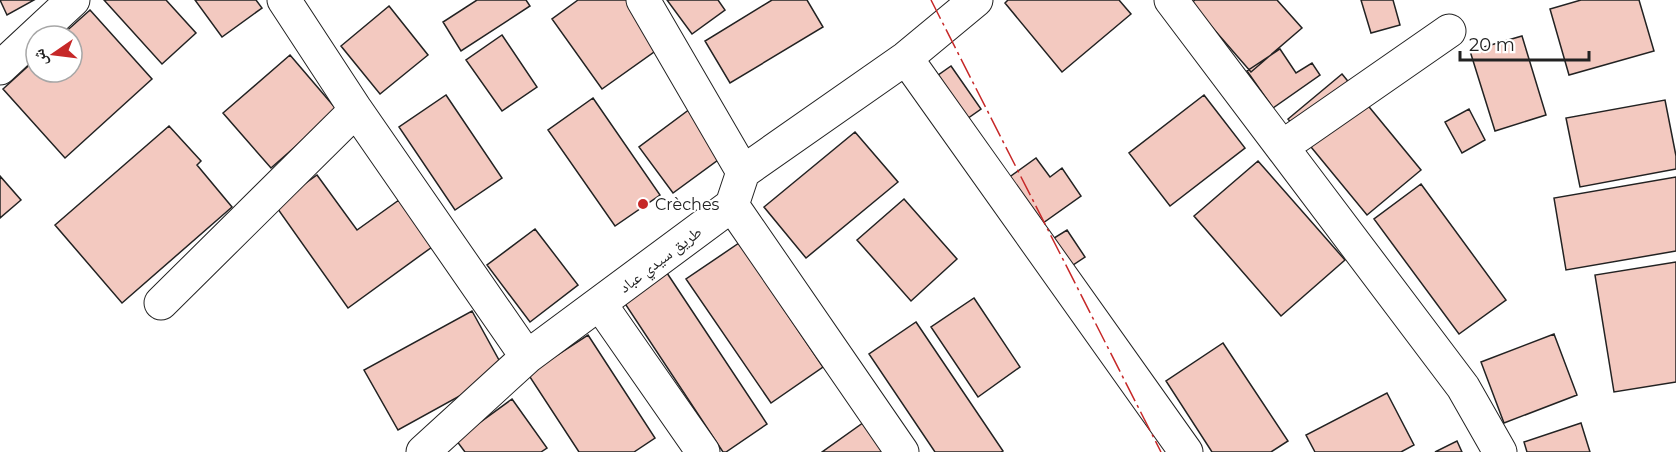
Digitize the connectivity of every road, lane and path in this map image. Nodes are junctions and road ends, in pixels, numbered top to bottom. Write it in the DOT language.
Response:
graph roads {
  1 [pos="73,0"];
  2 [pos="284,0"];
  3 [pos="643,0"];
  4 [pos="976,0"];
  5 [pos="1172,0"];
  6 [pos="1449,31"];
  7 [pos="906,58"];
  8 [pos="0,68"];
  9 [pos="356,110"];
  10 [pos="1282,147"];
  11 [pos="743,171"];
  12 [pos="732,205"];
  13 [pos="161,303"];
  14 [pos="600,304"];
  15 [pos="527,357"];
  16 [pos="423,452"];
  17 [pos="703,452"];
  18 [pos="902,452"];
  19 [pos="1185,452"];
  20 [pos="1500,452"];
  1 -- 8 [label="street"];
  2 -- 9 [label="street"];
  3 -- 11 [label="street"];
  4 -- 7 [label="street"];
  5 -- 10 [label="street"];
  6 -- 10 [label="street"];
  7 -- 11 [label="street"];
  7 -- 19 [label="street"];
  9 -- 13 [label="street"];
  9 -- 15 [label="street"];
  10 -- 20 [label="street"];
  11 -- 12 [label="street"];
  12 -- 14 [label="street, طريق سيدي عباد"];
  12 -- 18 [label="street"];
  14 -- 15 [label="street, طريق سيدي عباد"];
  14 -- 17 [label="street"];
  15 -- 16 [label="street, طريق سيدي عباد"];
}
